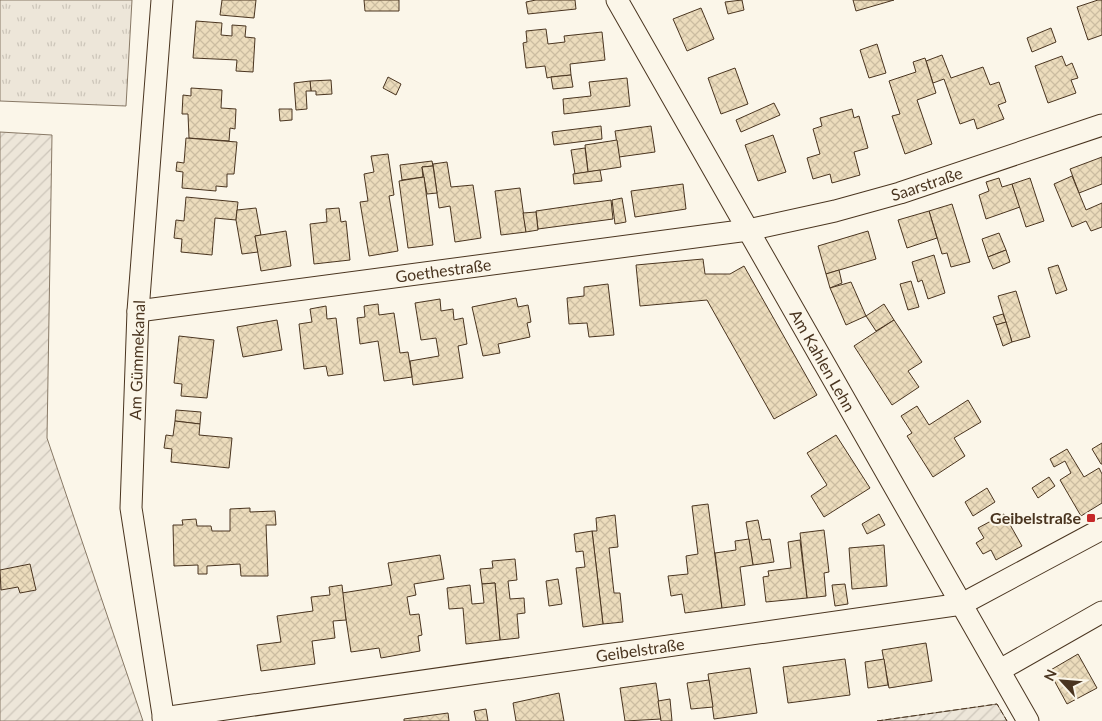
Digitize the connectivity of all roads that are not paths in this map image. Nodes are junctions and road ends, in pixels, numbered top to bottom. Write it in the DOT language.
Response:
graph roads {
  1 [pos="162,0"];
  2 [pos="617,0"];
  3 [pos="1102,125"];
  4 [pos="748,230"];
  5 [pos="138,311"];
  6 [pos="1102,529"];
  7 [pos="962,604"];
  8 [pos="1102,612"];
  9 [pos="1000,670"];
  10 [pos="163,720"];
  11 [pos="1028,721"];
  1 -- 5 [label="street, Am Gümmekanal"];
  2 -- 4 [label="street, Am Kahlen Lehn"];
  3 -- 4 [label="street, Saarstraße"];
  4 -- 5 [label="street, Goethestraße"];
  4 -- 7 [label="street, Am Kahlen Lehn"];
  5 -- 10 [label="street, Am Gümmekanal"];
  6 -- 7 [label="street, Geibelstraße"];
  7 -- 9 [label="street, Am Kahlen Lehn"];
  7 -- 10 [label="street, Geibelstraße"];
  8 -- 9 [label="street"];
  9 -- 11 [label="street, Am Kahlen Lehn"];
}
